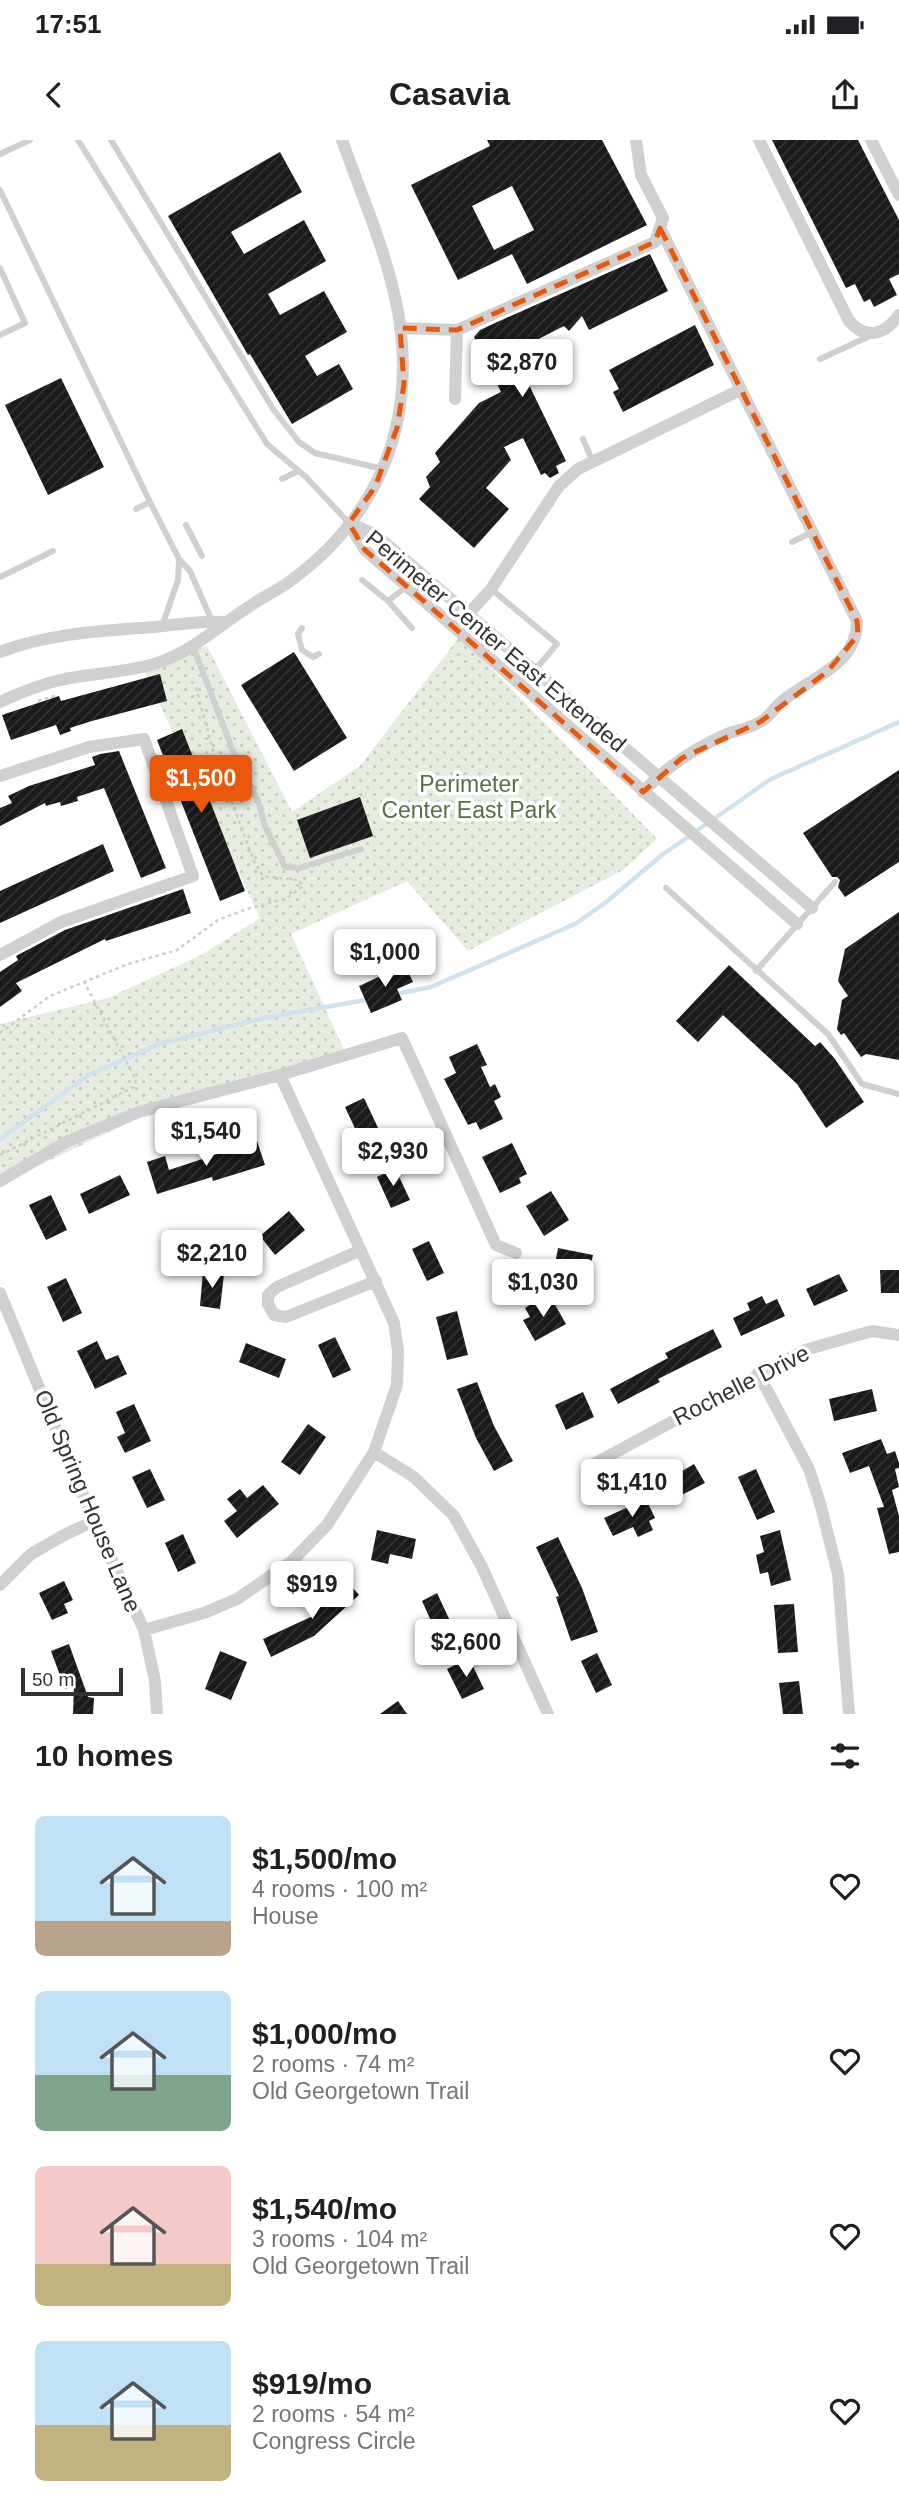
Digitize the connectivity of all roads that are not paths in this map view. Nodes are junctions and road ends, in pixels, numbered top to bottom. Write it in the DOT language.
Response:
graph roads {
  1 [pos="30,140"];
  2 [pos="78,140"];
  3 [pos="111,140"];
  4 [pos="335,140"];
  5 [pos="342,140"];
  6 [pos="636,140"];
  7 [pos="759,140"];
  8 [pos="871,140"];
  9 [pos="0,154"];
  10 [pos="349,159"];
  11 [pos="0,190"];
  12 [pos="899,195"];
  13 [pos="660,228"];
  14 [pos="0,268"];
  15 [pos="899,315"];
  16 [pos="400,328"];
  17 [pos="457,330"];
  18 [pos="874,334"];
  19 [pos="0,335"];
  20 [pos="820,359"];
  21 [pos="740,390"];
  22 [pos="455,399"];
  23 [pos="583,439"];
  24 [pos="593,462"];
  25 [pos="383,469"];
  26 [pos="298,471"];
  27 [pos="282,478"];
  28 [pos="150,502"];
  29 [pos="136,509"];
  30 [pos="349,523"];
  31 [pos="186,526"];
  32 [pos="812,532"];
  33 [pos="792,542"];
  34 [pos="53,551"];
  35 [pos="202,556"];
  36 [pos="179,559"];
  37 [pos="0,577"];
  38 [pos="362,580"];
  39 [pos="407,586"];
  40 [pos="491,589"];
  41 [pos="388,601"];
  42 [pos="468,615"];
  43 [pos="218,621"];
  44 [pos="162,626"];
  45 [pos="302,628"];
  46 [pos="412,628"];
  47 [pos="456,628"];
  48 [pos="193,646"];
  49 [pos="0,652"];
  50 [pos="319,654"];
  51 [pos="534,672"];
  52 [pos="522,685"];
  53 [pos="0,702"];
  54 [pos="0,775"];
  55 [pos="658,776"];
  56 [pos="643,792"];
  57 [pos="361,849"];
  58 [pos="835,882"];
  59 [pos="666,888"];
  60 [pos="812,908"];
  61 [pos="797,924"];
  62 [pos="0,955"];
  63 [pos="756,971"];
  64 [pos="280,1075"];
  65 [pos="899,1094"];
  66 [pos="0,1181"];
  67 [pos="361,1250"];
  68 [pos="516,1253"];
  69 [pos="376,1281"];
  70 [pos="0,1293"];
  71 [pos="899,1335"];
  72 [pos="758,1373"];
  73 [pos="374,1452"];
  74 [pos="590,1465"];
  75 [pos="94,1521"];
  76 [pos="0,1585"];
  77 [pos="144,1630"];
  78 [pos="157,1714"];
  79 [pos="548,1714"];
  80 [pos="849,1714"];
  1 -- 9 [label="lane"];
  2 -- 26 [label="lane"];
  3 -- 25 [label="lane"];
  4 -- 10 [label="street"];
  5 -- 10 [label="street"];
  6 -- 13 [label="street"];
  7 -- 18 [label="street"];
  8 -- 12 [label="street"];
  10 -- 16 [label="street"];
  11 -- 28 [label="lane"];
  13 -- 17 [label="street"];
  13 -- 21 [label="street"];
  14 -- 19 [label="lane"];
  15 -- 18 [label="street"];
  16 -- 17 [label="street"];
  16 -- 25 [label="street"];
  17 -- 22 [label="street"];
  18 -- 20 [label="lane"];
  21 -- 24 [label="street"];
  21 -- 32 [label="street"];
  23 -- 24 [label="lane"];
  24 -- 40 [label="street"];
  25 -- 30 [label="street"];
  26 -- 27 [label="lane"];
  26 -- 30 [label="lane"];
  28 -- 29 [label="lane"];
  28 -- 36 [label="lane"];
  30 -- 39 [label="street, Perimeter Center East Extended"];
  30 -- 42 [label="street, Perimeter Center East Extended"];
  30 -- 43 [label="street"];
  31 -- 35 [label="lane"];
  32 -- 33 [label="lane"];
  32 -- 55 [label="street"];
  34 -- 37 [label="lane"];
  36 -- 43 [label="lane"];
  36 -- 44 [label="lane"];
  38 -- 41 [label="lane"];
  39 -- 41 [label="lane"];
  39 -- 47 [label="street, Perimeter Center East Extended"];
  40 -- 42 [label="street"];
  40 -- 51 [label="lane"];
  41 -- 46 [label="lane"];
  42 -- 47 [label="street"];
  42 -- 51 [label="street, Perimeter Center East Extended"];
  43 -- 44 [label="street"];
  43 -- 48 [label="street"];
  44 -- 49 [label="street"];
  45 -- 50 [label="lane"];
  47 -- 52 [label="street, Perimeter Center East Extended"];
  48 -- 53 [label="street"];
  48 -- 57 [label="lane"];
  51 -- 52 [label="lane"];
  51 -- 55 [label="street, Perimeter Center East Extended"];
  52 -- 56 [label="street, Perimeter Center East Extended"];
  54 -- 62 [label="street"];
  55 -- 56 [label="street"];
  55 -- 60 [label="street, Perimeter Center East Extended"];
  56 -- 61 [label="street, Perimeter Center East Extended"];
  58 -- 60 [label="lane"];
  59 -- 63 [label="lane"];
  60 -- 61 [label="lane"];
  61 -- 63 [label="lane"];
  63 -- 65 [label="lane"];
  64 -- 66 [label="street"];
  64 -- 67 [label="street"];
  64 -- 68 [label="street"];
  67 -- 69 [label="street"];
  67 -- 69 [label="street"];
  69 -- 73 [label="street"];
  70 -- 75 [label="street, Old Spring House Lane"];
  71 -- 72 [label="street, Rochelle Drive"];
  72 -- 74 [label="street, Rochelle Drive"];
  72 -- 80 [label="street"];
  73 -- 77 [label="street"];
  73 -- 79 [label="street"];
  75 -- 76 [label="street"];
  75 -- 77 [label="street, Old Spring House Lane"];
  77 -- 78 [label="street, Old Spring House Lane"];
}
